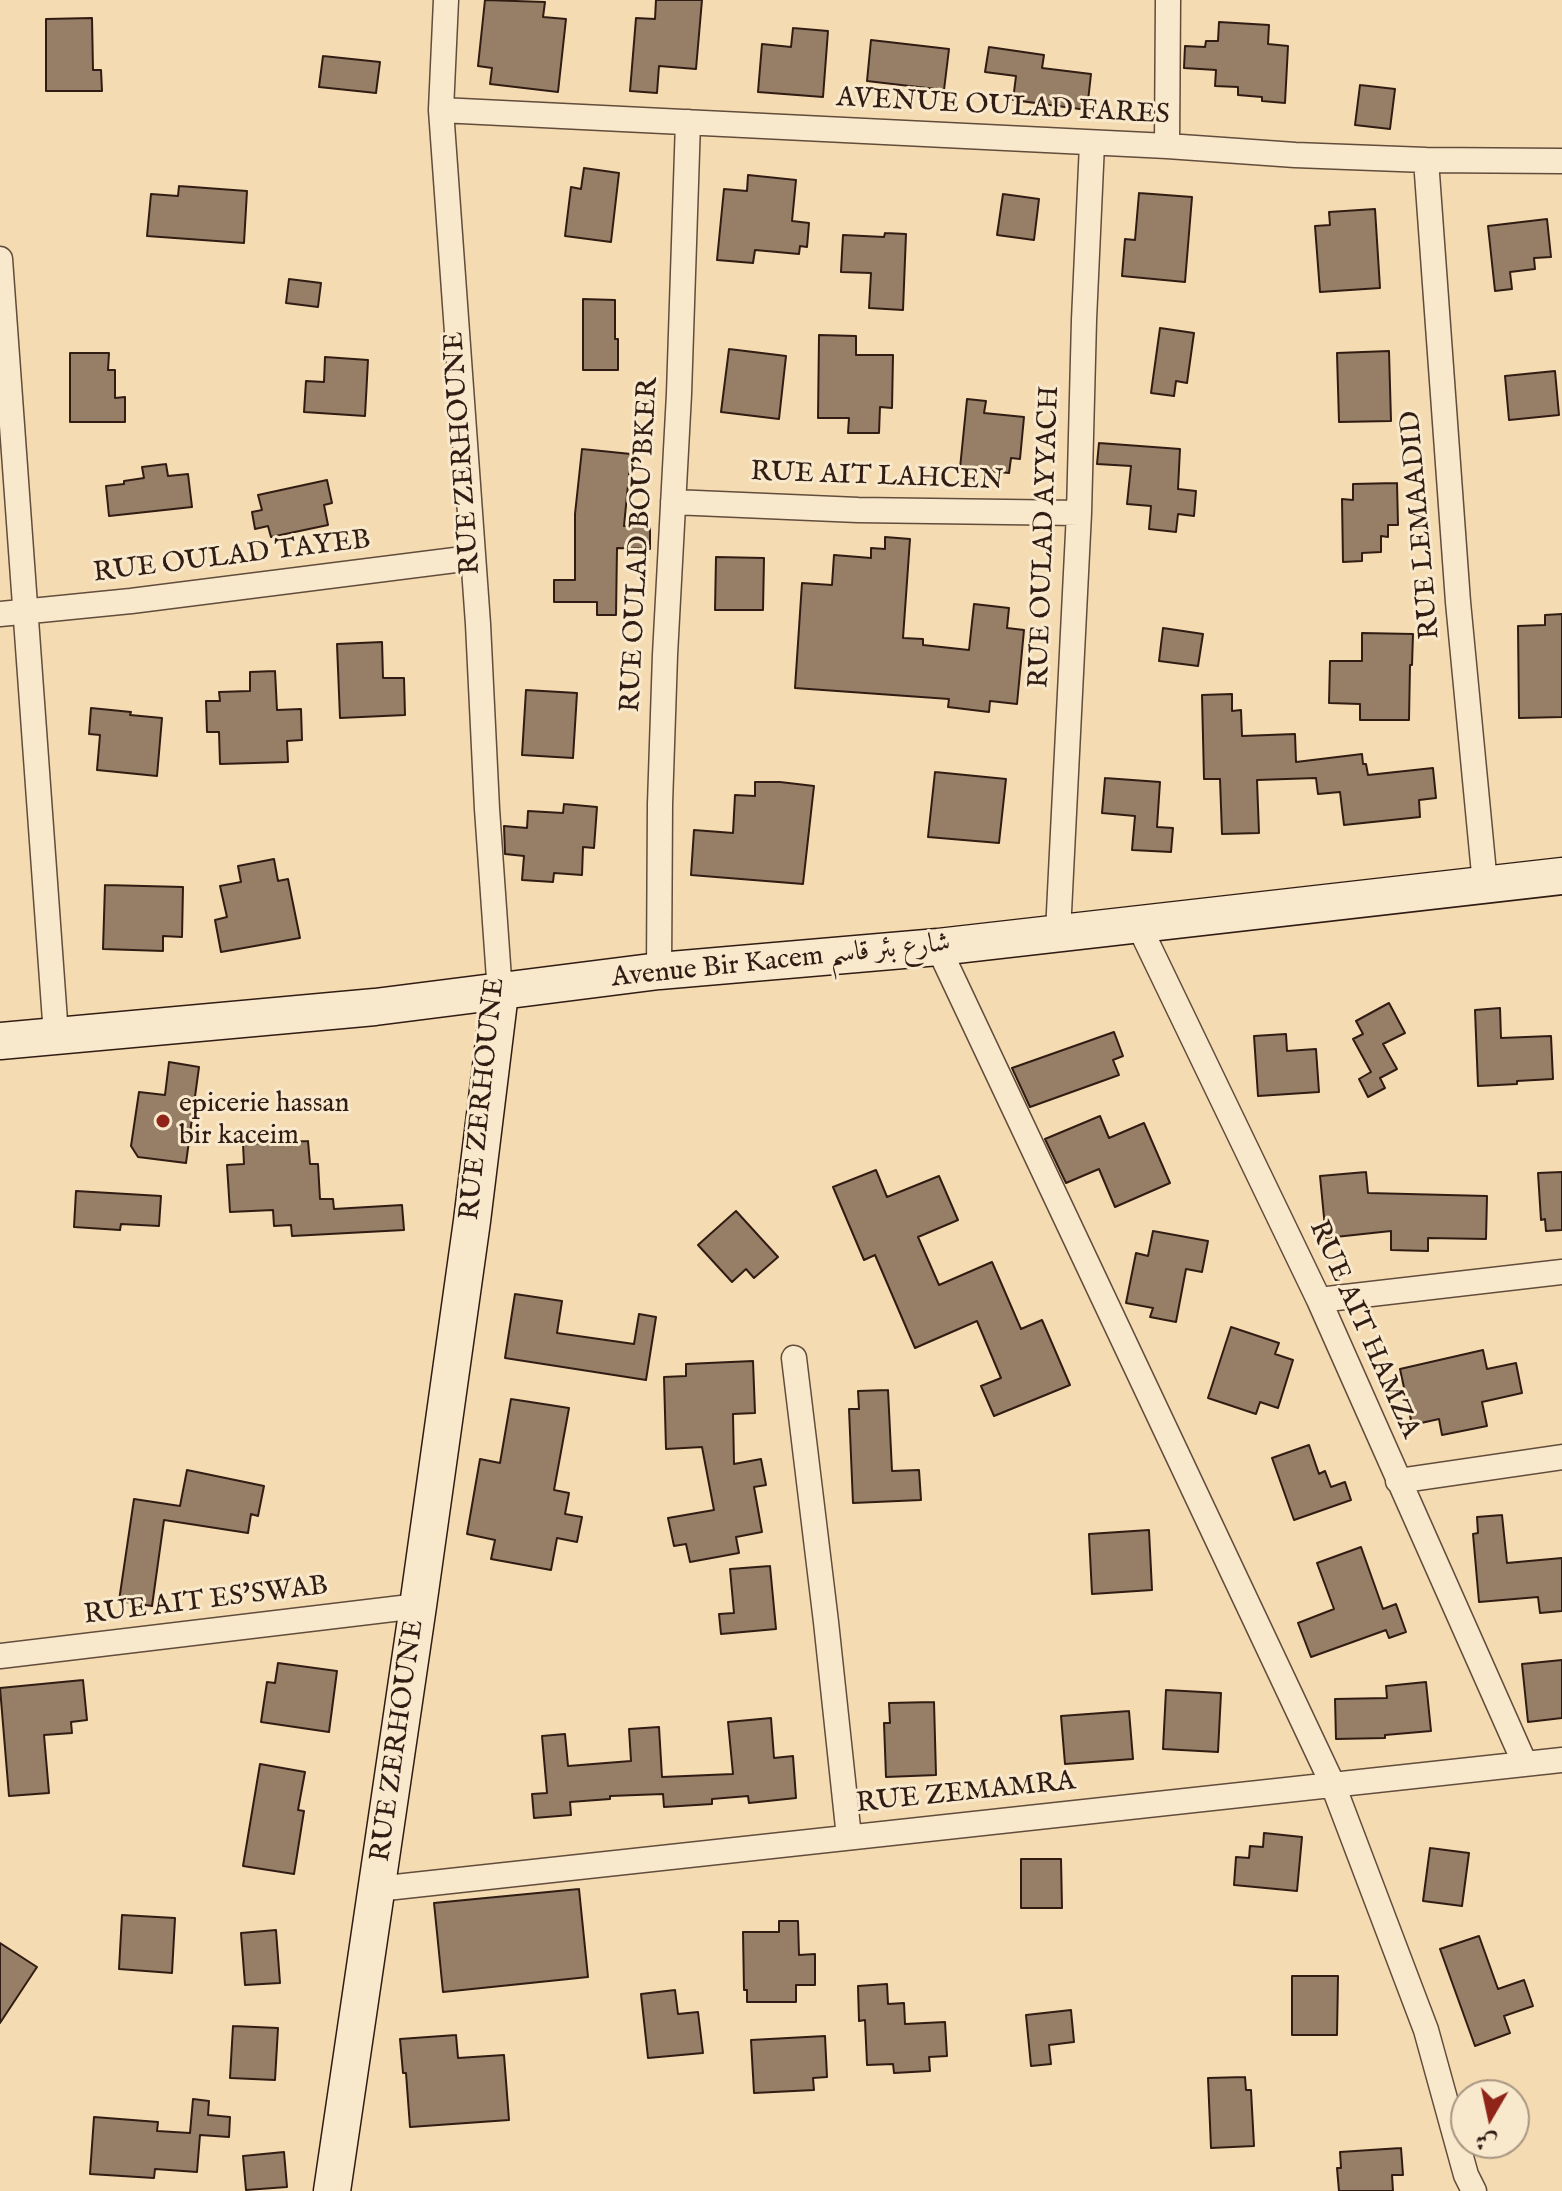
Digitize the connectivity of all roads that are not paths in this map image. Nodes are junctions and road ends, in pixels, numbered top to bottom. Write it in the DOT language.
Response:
graph roads {
  1 [pos="446,0"];
  2 [pos="1168,0"];
  3 [pos="441,110"];
  4 [pos="688,122"];
  5 [pos="1092,144"];
  6 [pos="1167,146"];
  7 [pos="1426,160"];
  8 [pos="1562,161"];
  9 [pos="0,259"];
  10 [pos="673,502"];
  11 [pos="1079,513"];
  12 [pos="471,558"];
  13 [pos="25,613"];
  14 [pos="0,614"];
  15 [pos="1562,876"];
  16 [pos="1485,884"];
  17 [pos="1138,924"];
  18 [pos="1058,932"];
  19 [pos="938,947"];
  20 [pos="659,971"];
  21 [pos="500,993"];
  22 [pos="56,1035"];
  23 [pos="0,1041"];
  24 [pos="1562,1272"];
  25 [pos="1319,1300"];
  26 [pos="794,1358"];
  27 [pos="1562,1457"];
  28 [pos="1398,1481"];
  29 [pos="418,1606"];
  30 [pos="0,1656"];
  31 [pos="1562,1760"];
  32 [pos="1525,1764"];
  33 [pos="1333,1785"];
  34 [pos="849,1837"];
  35 [pos="377,1889"];
  36 [pos="332,2191"];
  37 [pos="1474,2191"];
  1 -- 3 [label="street, RUE ZERHOUNE"];
  2 -- 6 [label="street"];
  3 -- 4 [label="street, AVENUE OULAD FARES"];
  3 -- 12 [label="street, RUE ZERHOUNE"];
  4 -- 5 [label="street, AVENUE OULAD FARES"];
  4 -- 10 [label="street, RUE OULAD BOU'BKER"];
  5 -- 6 [label="street, AVENUE OULAD FARES"];
  5 -- 11 [label="street, RUE OULAD AYYACH"];
  6 -- 7 [label="street, AVENUE OULAD FARES"];
  7 -- 8 [label="street, AVENUE OULAD FARES"];
  7 -- 16 [label="street, RUE LEMAADID"];
  9 -- 13 [label="street"];
  10 -- 11 [label="street, RUE AIT LAHCEN"];
  10 -- 20 [label="street, RUE OULAD BOU'BKER"];
  11 -- 18 [label="street, RUE OULAD AYYACH"];
  12 -- 13 [label="street, RUE OULAD TAYEB"];
  12 -- 21 [label="street, RUE ZERHOUNE"];
  13 -- 14 [label="street, RUE OULAD TAYEB"];
  13 -- 22 [label="street"];
  15 -- 16 [label="street, Avenue Bir Kacem شارع بئر قاسم"];
  16 -- 17 [label="street, Avenue Bir Kacem شارع بئر قاسم"];
  17 -- 18 [label="street, Avenue Bir Kacem شارع بئر قاسم"];
  17 -- 25 [label="street, RUE AIT HAMZA"];
  18 -- 19 [label="street, Avenue Bir Kacem شارع بئر قاسم"];
  19 -- 20 [label="street, Avenue Bir Kacem شارع بئر قاسم"];
  19 -- 33 [label="street"];
  20 -- 21 [label="street, Avenue Bir Kacem شارع بئر قاسم"];
  21 -- 22 [label="street, Avenue Bir Kacem شارع بئر قاسم"];
  21 -- 29 [label="street, RUE ZERHOUNE"];
  22 -- 23 [label="street, Avenue Bir Kacem شارع بئر قاسم"];
  24 -- 25 [label="street"];
  25 -- 28 [label="street, RUE AIT HAMZA"];
  26 -- 34 [label="street"];
  27 -- 28 [label="street"];
  28 -- 32 [label="street, RUE AIT HAMZA"];
  29 -- 30 [label="street, RUE AIT ES'SWAB"];
  29 -- 35 [label="street, RUE ZERHOUNE"];
  31 -- 32 [label="street, RUE ZEMAMRA"];
  32 -- 33 [label="street, RUE ZEMAMRA"];
  33 -- 34 [label="street, RUE ZEMAMRA"];
  33 -- 37 [label="street"];
  34 -- 35 [label="street, RUE ZEMAMRA"];
  35 -- 36 [label="street, RUE ZERHOUNE"];
}
